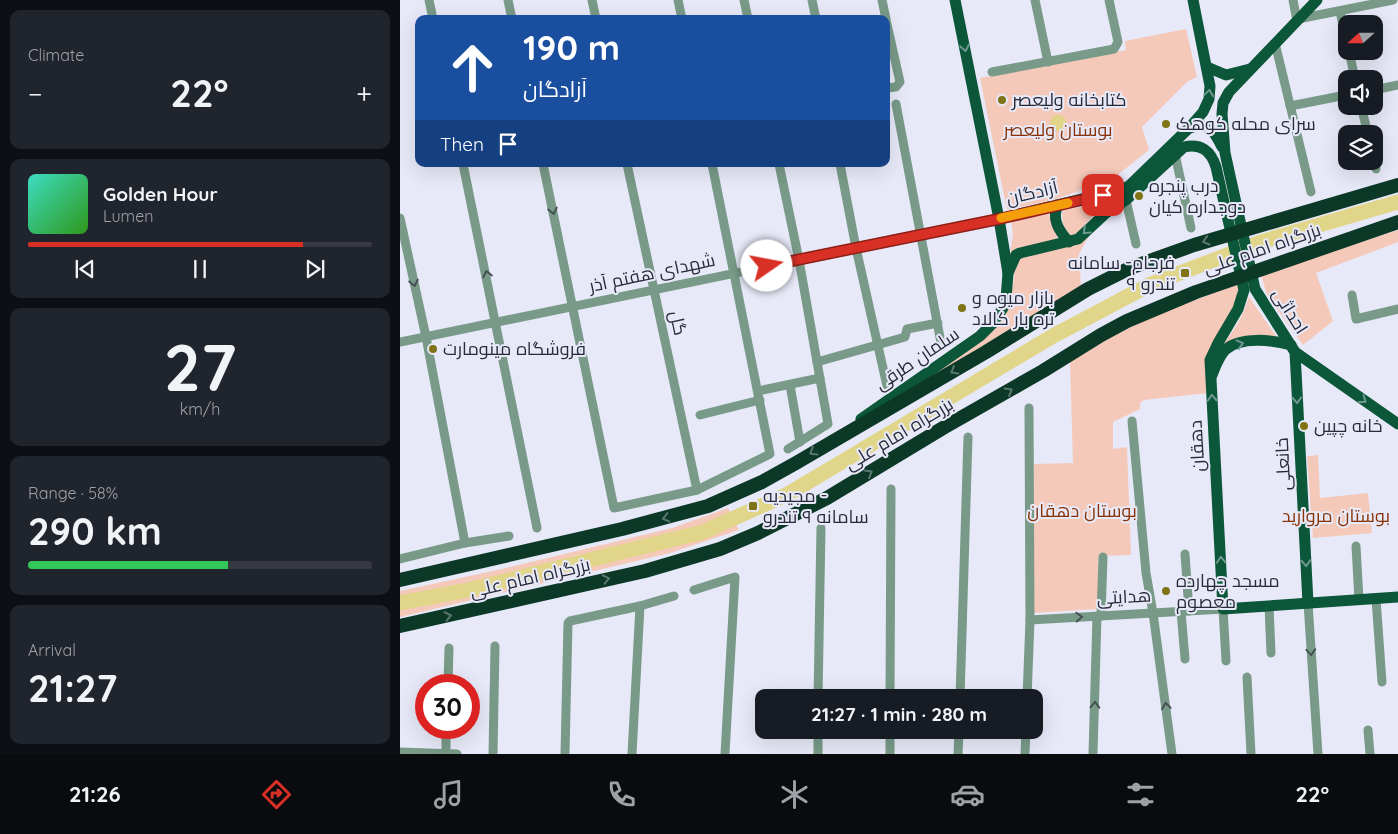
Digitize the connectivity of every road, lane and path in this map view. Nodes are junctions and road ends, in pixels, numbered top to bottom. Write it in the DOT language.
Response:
graph roads {
  1 [pos="429,0"];
  2 [pos="508,0"];
  3 [pos="592,0"];
  4 [pos="678,0"];
  5 [pos="744,0"];
  6 [pos="812,0"];
  7 [pos="882,0"];
  8 [pos="955,0"];
  9 [pos="1036,0"];
  10 [pos="1109,0"];
  11 [pos="1193,0"];
  12 [pos="1293,0"];
  13 [pos="1317,0"];
  14 [pos="1393,0"];
  15 [pos="1340,11"];
  16 [pos="432,15"];
  17 [pos="511,15"];
  18 [pos="595,15"];
  19 [pos="681,15"];
  20 [pos="747,15"];
  21 [pos="815,15"];
  22 [pos="885,15"];
  23 [pos="1341,15"];
  24 [pos="1298,20"];
  25 [pos="890,38"];
  26 [pos="1275,43"];
  27 [pos="1048,62"];
  28 [pos="1207,67"];
  29 [pos="1250,70"];
  30 [pos="992,72"];
  31 [pos="1398,85"];
  32 [pos="890,87"];
  33 [pos="1383,88"];
  34 [pos="1338,97"];
  35 [pos="896,104"];
  36 [pos="1290,106"];
  37 [pos="1190,128"];
  38 [pos="1225,153"];
  39 [pos="1175,154"];
  40 [pos="465,167"];
  41 [pos="543,167"];
  42 [pos="628,167"];
  43 [pos="713,167"];
  44 [pos="779,167"];
  45 [pos="841,167"];
  46 [pos="1398,177"];
  47 [pos="1398,185"];
  48 [pos="1311,192"];
  49 [pos="1126,200"];
  50 [pos="1337,203"];
  51 [pos="1058,205"];
  52 [pos="1233,215"];
  53 [pos="400,218"];
  54 [pos="999,219"];
  55 [pos="1398,224"];
  56 [pos="1191,228"];
  57 [pos="922,235"];
  58 [pos="1069,242"];
  59 [pos="1136,244"];
  60 [pos="856,248"];
  61 [pos="799,260"];
  62 [pos="1008,272"];
  63 [pos="735,273"];
  64 [pos="1250,289"];
  65 [pos="654,290"];
  66 [pos="1352,295"];
  67 [pos="572,306"];
  68 [pos="1398,309"];
  69 [pos="496,322"];
  70 [pos="938,323"];
  71 [pos="426,337"];
  72 [pos="400,342"];
  73 [pos="942,343"];
  74 [pos="878,345"];
  75 [pos="1293,348"];
  76 [pos="817,362"];
  77 [pos="820,378"];
  78 [pos="1211,379"];
  79 [pos="790,384"];
  80 [pos="888,386"];
  81 [pos="759,396"];
  82 [pos="1029,408"];
  83 [pos="700,415"];
  84 [pos="1132,421"];
  85 [pos="1398,424"];
  86 [pos="968,437"];
  87 [pos="832,441"];
  88 [pos="800,442"];
  89 [pos="788,449"];
  90 [pos="697,490"];
  91 [pos="891,490"];
  92 [pos="538,528"];
  93 [pos="821,528"];
  94 [pos="509,536"];
  95 [pos="466,543"];
  96 [pos="1356,546"];
  97 [pos="1185,554"];
  98 [pos="1102,558"];
  99 [pos="400,559"];
  100 [pos="400,580"];
  101 [pos="694,590"];
  102 [pos="674,596"];
  103 [pos="1398,597"];
  104 [pos="1376,598"];
  105 [pos="1359,600"];
  106 [pos="1308,603"];
  107 [pos="640,606"];
  108 [pos="1270,606"];
  109 [pos="1223,609"];
  110 [pos="1185,611"];
  111 [pos="1154,613"];
  112 [pos="1099,616"];
  113 [pos="1030,620"];
  114 [pos="400,626"];
  115 [pos="495,646"];
  116 [pos="449,648"];
  117 [pos="1271,654"];
  118 [pos="1185,659"];
  119 [pos="1226,661"];
  120 [pos="448,674"];
  121 [pos="1246,677"];
  122 [pos="1382,682"];
  123 [pos="818,689"];
  124 [pos="890,689"];
  125 [pos="960,689"];
  126 [pos="1027,689"];
  127 [pos="1368,730"];
  128 [pos="446,739"];
  129 [pos="818,739"];
  130 [pos="890,739"];
  131 [pos="959,739"];
  132 [pos="1026,739"];
  133 [pos="400,752"];
  134 [pos="446,754"];
  135 [pos="457,754"];
  136 [pos="493,754"];
  137 [pos="565,754"];
  138 [pos="632,754"];
  139 [pos="725,754"];
  140 [pos="818,754"];
  141 [pos="890,754"];
  142 [pos="958,754"];
  143 [pos="1025,754"];
  144 [pos="1093,754"];
  145 [pos="1172,754"];
  146 [pos="1251,754"];
  147 [pos="1318,754"];
  148 [pos="1370,754"];
  1 -- 16 [label="street"];
  2 -- 17 [label="street"];
  3 -- 18 [label="street"];
  4 -- 19 [label="street"];
  5 -- 20 [label="street"];
  6 -- 21 [label="street"];
  7 -- 22 [label="street"];
  8 -- 54 [label="main road, one-way"];
  9 -- 27 [label="street"];
  10 -- 27 [label="street"];
  11 -- 28 [label="main road, آزادگان"];
  12 -- 24 [label="street"];
  13 -- 24 [label="main road"];
  14 -- 15 [label="street"];
  15 -- 23 [label="street"];
  15 -- 24 [label="street"];
  24 -- 26 [label="main road"];
  25 -- 32 [label="street"];
  26 -- 29 [label="main road"];
  26 -- 36 [label="street"];
  27 -- 30 [label="street"];
  28 -- 29 [label="main road"];
  37 -- 28 [label="main road, آزادگان, one-way"];
  29 -- 38 [label="main road"];
  31 -- 33 [label="street"];
  34 -- 36 [label="street"];
  35 -- 57 [label="street"];
  36 -- 48 [label="street"];
  37 -- 38 [label="main road"];
  37 -- 51 [label="main road, آزادگان"];
  38 -- 52 [label="main road"];
  39 -- 49 [label="main road"];
  39 -- 52 [label="main road"];
  39 -- 56 [label="street"];
  69 -- 40 [label="street, one-way"];
  41 -- 67 [label="street, one-way"];
  42 -- 65 [label="street, گل"];
  43 -- 63 [label="street"];
  44 -- 61 [label="street"];
  45 -- 60 [label="street"];
  46 -- 50 [label="highway"];
  47 -- 50 [label="highway, بزرگراه امام علی"];
  49 -- 58 [label="main road, one-way"];
  49 -- 59 [label="street"];
  50 -- 87 [label="highway, بزرگراه امام علی, one-way"];
  51 -- 54 [label="main road, آزادگان"];
  51 -- 58 [label="main road"];
  52 -- 64 [label="main road"];
  53 -- 71 [label="street, one-way"];
  54 -- 57 [label="street, شهدای هفتم آذر"];
  54 -- 62 [label="main road"];
  114 -- 55 [label="highway, بزرگراه امام علی, one-way"];
  57 -- 60 [label="street, شهدای هفتم آذر"];
  57 -- 70 [label="street"];
  58 -- 62 [label="main road"];
  60 -- 61 [label="street, شهدای هفتم آذر"];
  60 -- 74 [label="street"];
  61 -- 63 [label="street, شهدای هفتم آذر"];
  61 -- 76 [label="street"];
  62 -- 87 [label="main road, سلمان طرقی"];
  63 -- 65 [label="street, شهدای هفتم آذر"];
  63 -- 81 [label="street"];
  64 -- 75 [label="main road, احداثی"];
  64 -- 78 [label="main road, دهقان"];
  65 -- 67 [label="street, شهدای هفتم آذر"];
  65 -- 90 [label="street, گل"];
  66 -- 68 [label="street"];
  67 -- 69 [label="street, شهدای هفتم آذر"];
  67 -- 90 [label="street"];
  69 -- 71 [label="street, شهدای هفتم آذر"];
  69 -- 92 [label="street"];
  70 -- 73 [label="street"];
  70 -- 74 [label="street"];
  71 -- 72 [label="street, شهدای هفتم آذر"];
  71 -- 95 [label="street"];
  74 -- 76 [label="street"];
  74 -- 80 [label="street"];
  78 -- 75 [label="main road, one-way"];
  75 -- 85 [label="main road, one-way"];
  75 -- 106 [label="main road, خانعلی, one-way"];
  76 -- 77 [label="street"];
  77 -- 79 [label="street"];
  77 -- 88 [label="street"];
  109 -- 78 [label="main road, دهقان, one-way"];
  79 -- 81 [label="street"];
  79 -- 88 [label="street"];
  81 -- 83 [label="street"];
  81 -- 90 [label="street"];
  82 -- 113 [label="street"];
  84 -- 111 [label="street"];
  86 -- 125 [label="street"];
  87 -- 100 [label="highway, بزرگراه امام علی, one-way"];
  88 -- 89 [label="street"];
  91 -- 124 [label="street"];
  93 -- 123 [label="street"];
  94 -- 95 [label="street"];
  95 -- 99 [label="street"];
  96 -- 105 [label="street"];
  97 -- 110 [label="street"];
  98 -- 112 [label="street"];
  101 -- 139 [label="street"];
  102 -- 107 [label="street"];
  103 -- 104 [label="main road, هدایتی"];
  104 -- 105 [label="main road, هدایتی"];
  104 -- 122 [label="street"];
  105 -- 106 [label="main road, هدایتی"];
  106 -- 108 [label="main road, هدایتی"];
  106 -- 147 [label="street, خانعلی, one-way"];
  107 -- 137 [label="street"];
  107 -- 138 [label="street"];
  108 -- 109 [label="main road, هدایتی"];
  108 -- 117 [label="street"];
  109 -- 110 [label="street, هدایتی"];
  109 -- 119 [label="street"];
  110 -- 111 [label="street, هدایتی"];
  110 -- 118 [label="street"];
  111 -- 112 [label="street, هدایتی"];
  145 -- 111 [label="street, one-way"];
  113 -- 112 [label="street, هدایتی, one-way"];
  144 -- 112 [label="street, one-way"];
  113 -- 126 [label="street"];
  115 -- 136 [label="street"];
  116 -- 120 [label="street"];
  121 -- 146 [label="street"];
  127 -- 148 [label="street"];
  128 -- 134 [label="street"];
  129 -- 140 [label="street"];
  130 -- 141 [label="street"];
  131 -- 142 [label="street"];
  132 -- 143 [label="street"];
  133 -- 134 [label="street"];
  134 -- 135 [label="street"];
}
